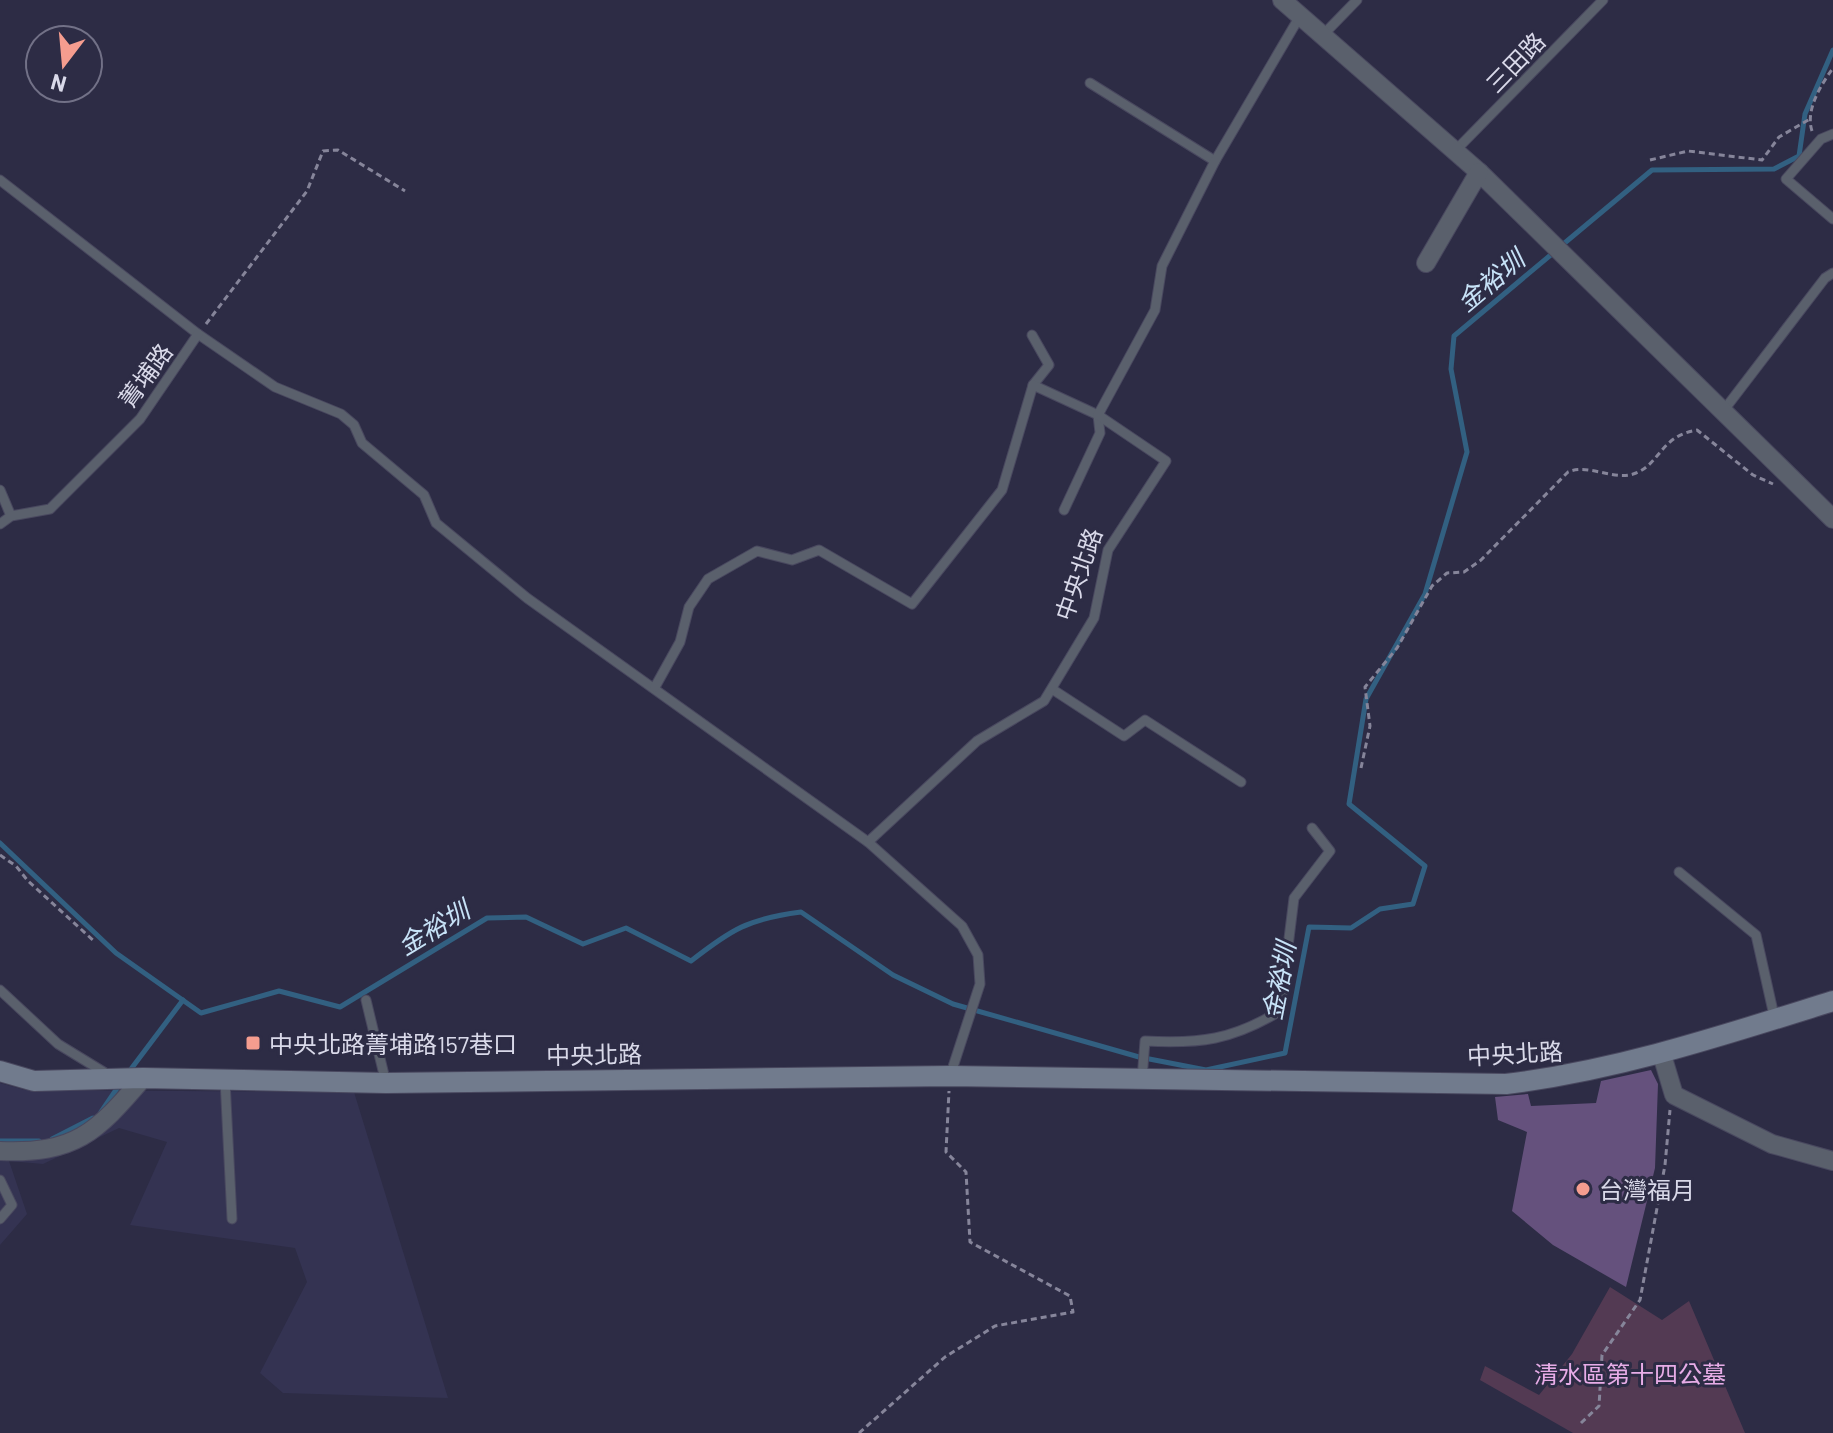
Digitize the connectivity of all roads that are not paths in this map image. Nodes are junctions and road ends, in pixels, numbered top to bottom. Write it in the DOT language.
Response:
graph roads {
  1 [pos="1282,0"];
  2 [pos="1357,0"];
  3 [pos="1603,0"];
  4 [pos="1300,16"];
  5 [pos="1321,37"];
  6 [pos="1090,83"];
  7 [pos="1833,134"];
  8 [pos="1455,151"];
  9 [pos="1215,161"];
  10 [pos="1479,172"];
  11 [pos="0,180"];
  12 [pos="1833,219"];
  13 [pos="1426,263"];
  14 [pos="1833,273"];
  15 [pos="198,334"];
  16 [pos="1032,335"];
  17 [pos="1033,385"];
  18 [pos="1724,410"];
  19 [pos="1098,415"];
  20 [pos="0,490"];
  21 [pos="1064,510"];
  22 [pos="11,516"];
  23 [pos="1833,518"];
  24 [pos="0,524"];
  25 [pos="655,687"];
  26 [pos="1052,689"];
  27 [pos="1241,782"];
  28 [pos="1312,828"];
  29 [pos="868,842"];
  30 [pos="1679,872"];
  31 [pos="0,990"];
  32 [pos="366,1000"];
  33 [pos="1833,1001"];
  34 [pos="1775,1020"];
  35 [pos="1662,1055"];
  36 [pos="0,1071"];
  37 [pos="950,1076"];
  38 [pos="143,1078"];
  39 [pos="114,1079"];
  40 [pos="1142,1079"];
  41 [pos="225,1080"];
  42 [pos="386,1083"];
  43 [pos="0,1151"];
  44 [pos="1833,1161"];
  45 [pos="0,1180"];
  46 [pos="0,1219"];
  47 [pos="232,1219"];
  1 -- 4 [label="street"];
  2 -- 5 [label="lane"];
  3 -- 8 [label="lane, 三田路"];
  4 -- 5 [label="street"];
  4 -- 9 [label="lane"];
  5 -- 8 [label="street"];
  6 -- 9 [label="lane"];
  7 -- 12 [label="lane"];
  8 -- 10 [label="street"];
  9 -- 19 [label="lane"];
  10 -- 13 [label="street"];
  10 -- 18 [label="street"];
  11 -- 15 [label="lane, 菁埔路"];
  14 -- 18 [label="lane"];
  15 -- 22 [label="lane, 菁埔路"];
  15 -- 25 [label="lane"];
  16 -- 17 [label="lane"];
  17 -- 19 [label="lane"];
  17 -- 25 [label="lane"];
  18 -- 23 [label="street"];
  19 -- 21 [label="lane"];
  19 -- 26 [label="lane, 中央北路"];
  20 -- 22 [label="lane"];
  22 -- 24 [label="lane, 菁埔路"];
  25 -- 29 [label="lane"];
  26 -- 27 [label="lane"];
  26 -- 29 [label="lane, 中央北路"];
  28 -- 40 [label="lane"];
  29 -- 37 [label="lane"];
  30 -- 34 [label="lane"];
  31 -- 39 [label="lane"];
  32 -- 42 [label="lane"];
  33 -- 34 [label="street, 中央北路"];
  34 -- 35 [label="street, 中央北路"];
  35 -- 40 [label="street, 中央北路"];
  35 -- 44 [label="street"];
  36 -- 39 [label="street, 中央北路"];
  37 -- 40 [label="street, 中央北路"];
  37 -- 42 [label="street, 中央北路"];
  38 -- 39 [label="street, 中央北路"];
  38 -- 41 [label="street, 中央北路"];
  38 -- 43 [label="street"];
  41 -- 42 [label="street, 中央北路"];
  41 -- 47 [label="lane"];
  45 -- 46 [label="lane"];
}
